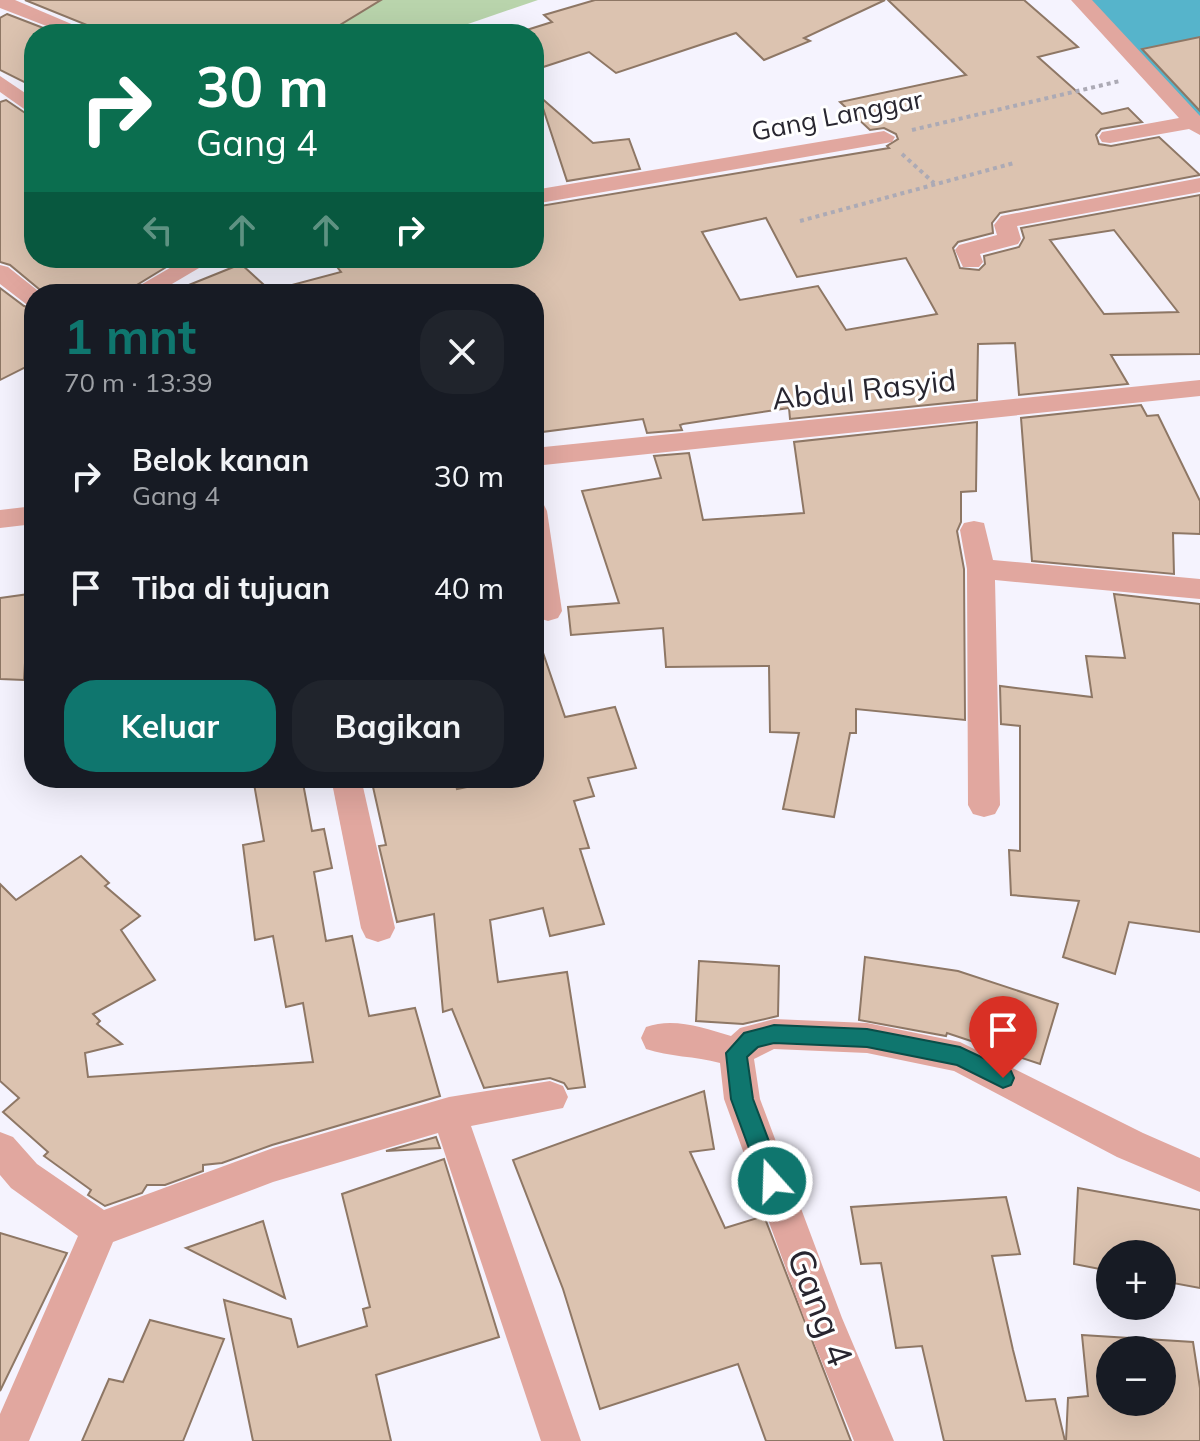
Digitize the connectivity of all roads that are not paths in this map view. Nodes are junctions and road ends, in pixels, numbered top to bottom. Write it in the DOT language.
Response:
graph roads {
  1 [pos="1081,0"];
  2 [pos="0,1"];
  3 [pos="59,24"];
  4 [pos="0,82"];
  5 [pos="24,102"];
  6 [pos="1197,125"];
  7 [pos="884,137"];
  8 [pos="1110,137"];
  9 [pos="1200,185"];
  10 [pos="544,195"];
  11 [pos="971,262"];
  12 [pos="185,268"];
  13 [pos="0,272"];
  14 [pos="156,284"];
  15 [pos="24,291"];
  16 [pos="1200,388"];
  17 [pos="544,456"];
  18 [pos="24,516"];
  19 [pos="0,519"];
  20 [pos="974,530"];
  21 [pos="981,569"];
  22 [pos="544,582"];
  23 [pos="1200,589"];
  24 [pos="548,611"];
  25 [pos="348,788"];
  26 [pos="984,805"];
  27 [pos="378,928"];
  28 [pos="658,1038"];
  29 [pos="736,1053"];
  30 [pos="550,1097"];
  31 [pos="449,1113"];
  32 [pos="0,1149"];
  33 [pos="1200,1175"];
  34 [pos="100,1229"];
  35 [pos="9,1441"];
  36 [pos="561,1441"];
  37 [pos="874,1441"];
  1 -- 6 [label="street"];
  2 -- 3 [label="street"];
  4 -- 5 [label="street"];
  6 -- 8 [label="street"];
  7 -- 10 [label="street, Gang Langgar"];
  9 -- 11 [label="street"];
  12 -- 14 [label="street"];
  13 -- 15 [label="street"];
  16 -- 17 [label="street, Abdul Rasyid"];
  18 -- 19 [label="street"];
  20 -- 21 [label="street"];
  21 -- 23 [label="street"];
  21 -- 26 [label="street"];
  22 -- 24 [label="street"];
  25 -- 27 [label="street"];
  28 -- 29 [label="street"];
  29 -- 33 [label="street"];
  29 -- 37 [label="street, Gang 4"];
  30 -- 31 [label="street"];
  31 -- 34 [label="street"];
  31 -- 36 [label="street"];
  32 -- 34 [label="street"];
  34 -- 35 [label="street"];
}
